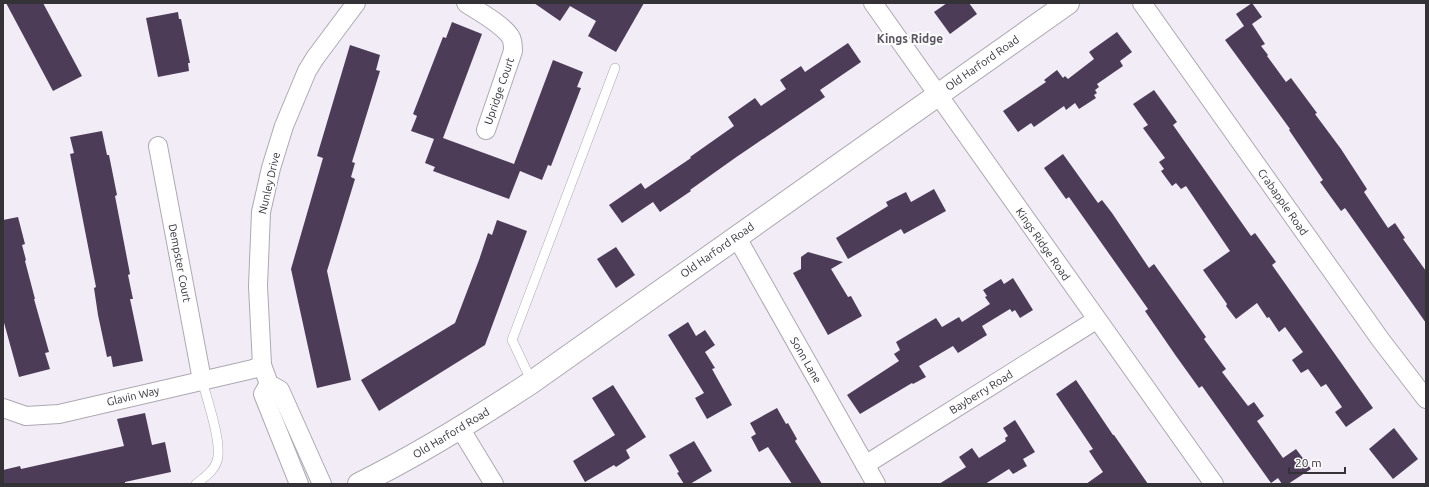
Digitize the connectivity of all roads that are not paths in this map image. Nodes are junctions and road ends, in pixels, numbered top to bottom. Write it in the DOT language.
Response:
graph roads {
  1 [pos="356,3"];
  2 [pos="466,3"];
  3 [pos="873,3"];
  4 [pos="1068,3"];
  5 [pos="1142,3"];
  6 [pos="615,68"];
  7 [pos="938,94"];
  8 [pos="486,130"];
  9 [pos="158,146"];
  10 [pos="736,236"];
  11 [pos="1096,320"];
  12 [pos="262,365"];
  13 [pos="202,380"];
  14 [pos="532,382"];
  15 [pos="269,384"];
  16 [pos="1426,399"];
  17 [pos="3,408"];
  18 [pos="460,428"];
  19 [pos="865,465"];
  20 [pos="196,484"];
  21 [pos="299,484"];
  22 [pos="322,484"];
  23 [pos="359,484"];
  24 [pos="494,484"];
  25 [pos="876,484"];
  26 [pos="1214,484"];
  1 -- 12 [label="street, Nunley Drive"];
  2 -- 8 [label="street, Upridge Court"];
  3 -- 7 [label="street, Kings Ridge Road"];
  4 -- 7 [label="street, Old Harford Road"];
  5 -- 16 [label="street, Crabapple Road"];
  6 -- 14 [label="lane"];
  7 -- 10 [label="street, Old Harford Road"];
  7 -- 11 [label="street, Kings Ridge Road"];
  9 -- 13 [label="street, Dempster Court"];
  10 -- 14 [label="street, Old Harford Road"];
  10 -- 19 [label="street, Sonn Lane"];
  11 -- 19 [label="street, Bayberry Road"];
  11 -- 26 [label="street, Kings Ridge Road"];
  12 -- 13 [label="street, Glavin Way"];
  12 -- 15 [label="street, Nunley Drive"];
  13 -- 17 [label="street, Glavin Way"];
  13 -- 20 [label="lane"];
  14 -- 18 [label="street, Old Harford Road"];
  15 -- 21 [label="street, Nunley Drive"];
  15 -- 22 [label="street, Nunley Drive"];
  18 -- 23 [label="street, Old Harford Road"];
  18 -- 24 [label="street"];
  19 -- 25 [label="street, Sonn Lane"];
}
